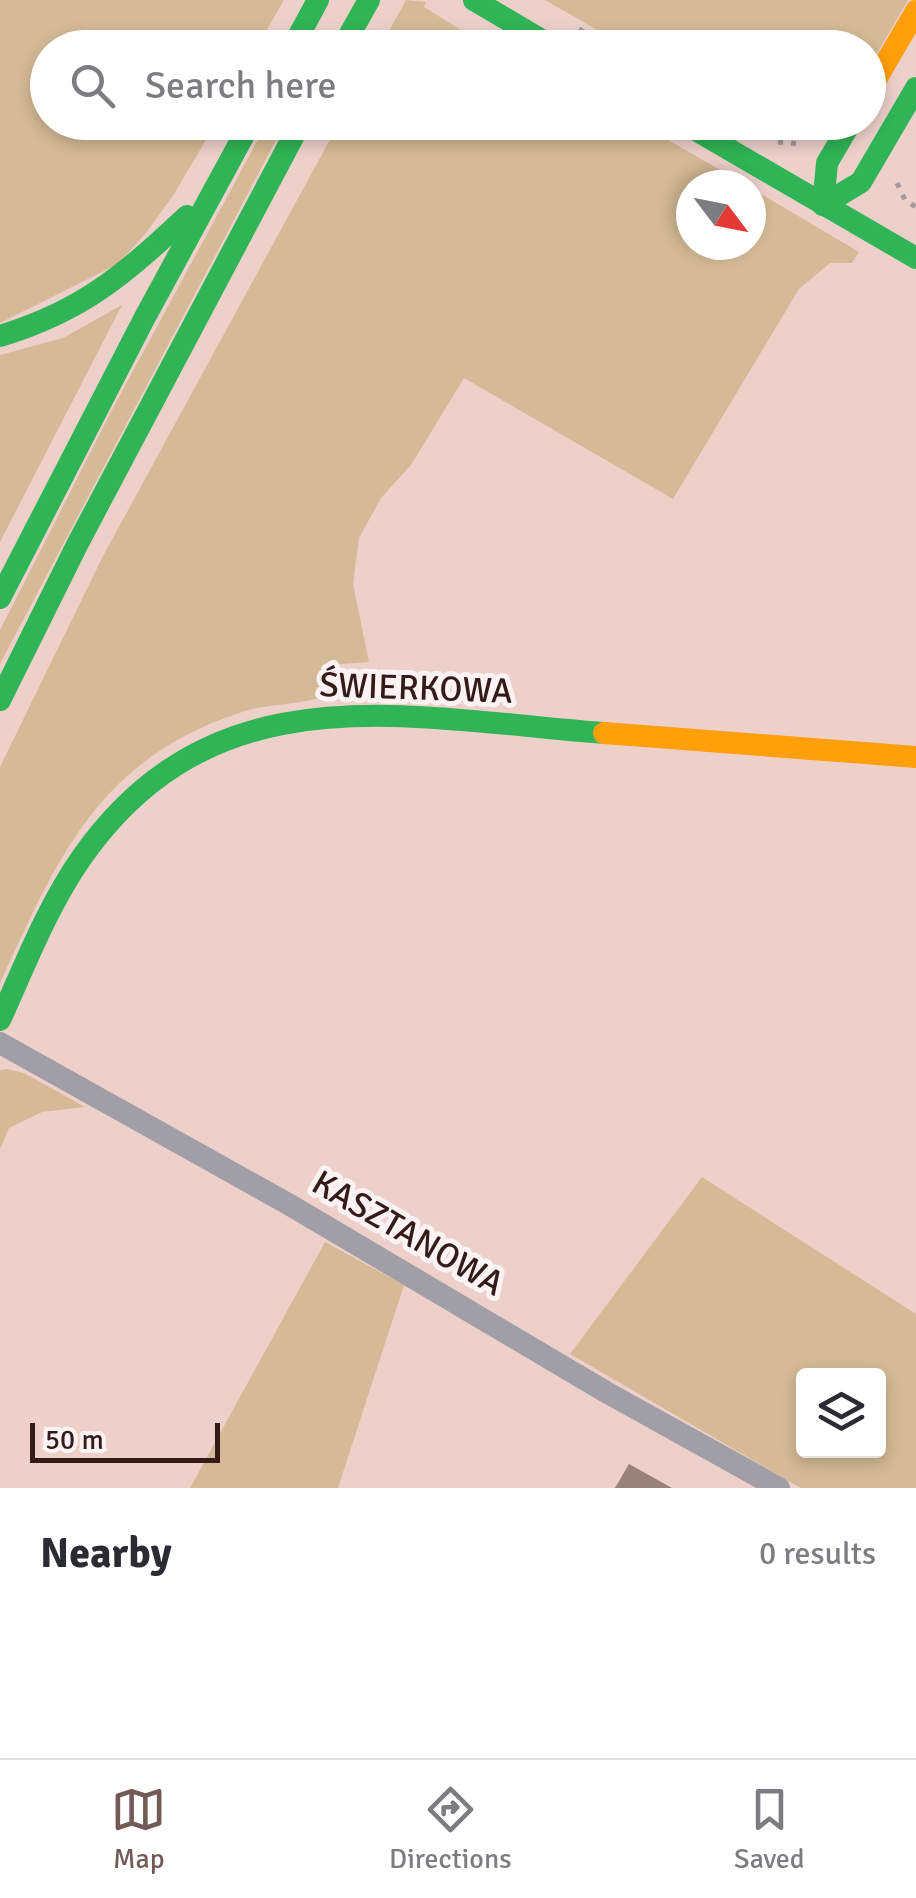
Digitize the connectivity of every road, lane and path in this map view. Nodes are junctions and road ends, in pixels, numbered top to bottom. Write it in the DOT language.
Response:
graph roads {
  1 [pos="318,0"];
  2 [pos="369,0"];
  3 [pos="477,2"];
  4 [pos="916,12"];
  5 [pos="302,30"];
  6 [pos="352,30"];
  7 [pos="524,30"];
  8 [pos="886,63"];
  9 [pos="916,88"];
  10 [pos="886,139"];
  11 [pos="241,140"];
  12 [pos="291,140"];
  13 [pos="713,140"];
  14 [pos="777,140"];
  15 [pos="841,140"];
  16 [pos="886,140"];
  17 [pos="808,142"];
  18 [pos="212,193"];
  19 [pos="823,205"];
  20 [pos="916,258"];
  21 [pos="0,336"];
  22 [pos="0,598"];
  23 [pos="0,700"];
  24 [pos="916,757"];
  25 [pos="0,1020"];
  26 [pos="0,1043"];
  27 [pos="779,1488"];
  1 -- 5 [label="main road"];
  2 -- 6 [label="main road"];
  3 -- 7 [label="main road"];
  4 -- 8 [label="main road"];
  9 -- 10 [label="main road"];
  11 -- 18 [label="main road"];
  12 -- 23 [label="main road"];
  13 -- 19 [label="main road"];
  14 -- 17 [label="path"];
  15 -- 19 [label="main road"];
  16 -- 19 [label="main road"];
  18 -- 21 [label="main road"];
  18 -- 22 [label="main road"];
  19 -- 20 [label="main road"];
  24 -- 25 [label="main road, ŚWIERKOWA"];
  26 -- 27 [label="street, KASZTANOWA"];
}
